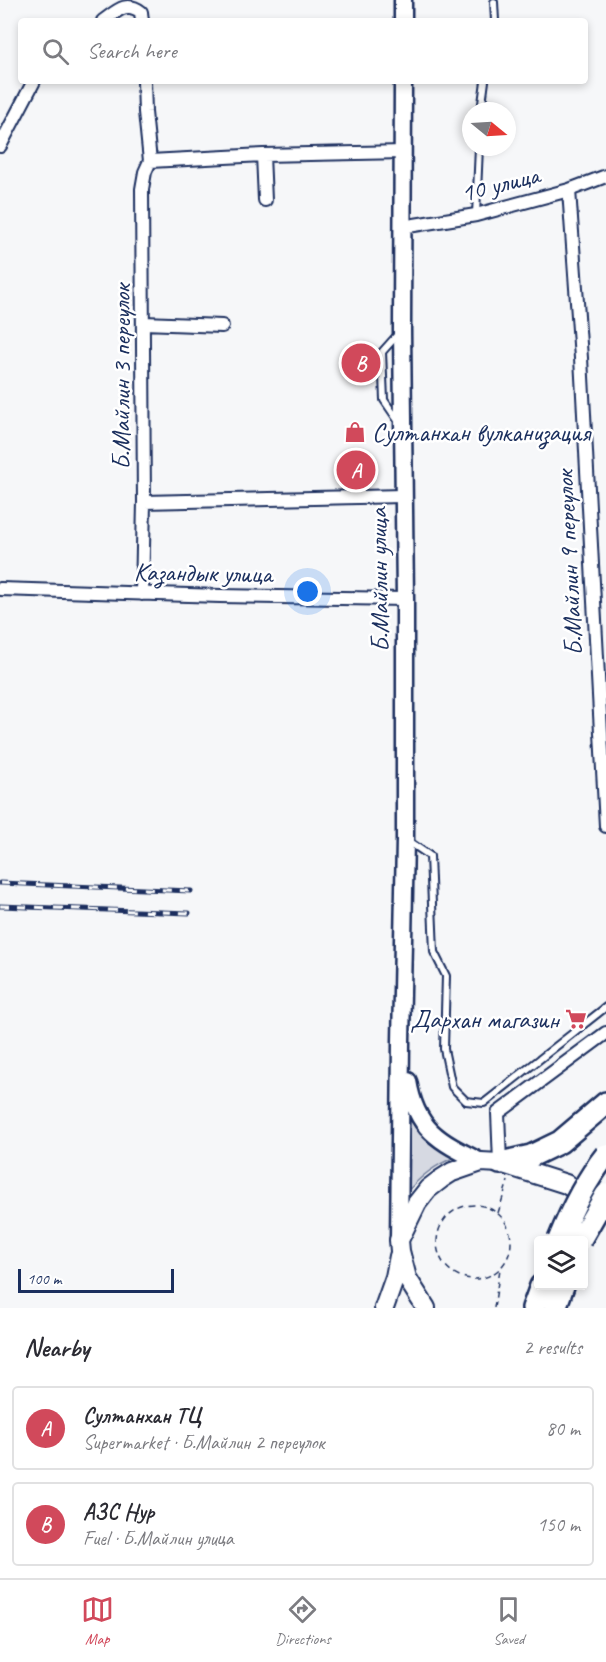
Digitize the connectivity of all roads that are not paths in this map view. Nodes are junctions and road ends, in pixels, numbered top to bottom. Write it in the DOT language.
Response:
graph roads {
  1 [pos="403,0"];
  2 [pos="494,2"];
  3 [pos="107,18"];
  4 [pos="142,18"];
  5 [pos="403,18"];
  6 [pos="495,18"];
  7 [pos="32,84"];
  8 [pos="144,84"];
  9 [pos="403,84"];
  10 [pos="484,84"];
  11 [pos="482,102"];
  12 [pos="0,146"];
  13 [pos="404,152"];
  14 [pos="263,155"];
  15 [pos="479,156"];
  16 [pos="150,161"];
  17 [pos="606,176"];
  18 [pos="569,190"];
  19 [pos="265,200"];
  20 [pos="476,215"];
  21 [pos="402,227"];
  22 [pos="144,323"];
  23 [pos="222,326"];
  24 [pos="403,496"];
  25 [pos="144,502"];
  26 [pos="0,590"];
  27 [pos="142,594"];
  28 [pos="405,599"];
  29 [pos="606,826"];
  30 [pos="405,840"];
  31 [pos="606,1007"];
  32 [pos="606,1033"];
  33 [pos="401,1042"];
  34 [pos="606,1103"];
  35 [pos="606,1155"];
  36 [pos="497,1164"];
  37 [pos="606,1195"];
  38 [pos="606,1212"];
  39 [pos="561,1236"];
  40 [pos="582,1236"];
  41 [pos="400,1245"];
  42 [pos="540,1290"];
  43 [pos="562,1290"];
  44 [pos="384,1308"];
  45 [pos="426,1308"];
  46 [pos="533,1308"];
  47 [pos="555,1308"];
  1 -- 5 [label="street"];
  2 -- 6 [label="lane"];
  3 -- 4 [label="street"];
  7 -- 12 [label="street"];
  8 -- 16 [label="street"];
  9 -- 13 [label="street, Б.Майлин улица"];
  10 -- 11 [label="lane"];
  13 -- 14 [label="street"];
  13 -- 21 [label="street, Б.Майлин улица"];
  14 -- 16 [label="street"];
  14 -- 19 [label="street"];
  15 -- 20 [label="lane"];
  16 -- 22 [label="street, Б.Майлин 3 переулок"];
  17 -- 18 [label="street, 10 улица"];
  18 -- 20 [label="street, 10 улица"];
  18 -- 29 [label="street, Б.Майлин 9 переулок"];
  20 -- 21 [label="street, 10 улица"];
  21 -- 24 [label="street, Б.Майлин улица"];
  22 -- 23 [label="street"];
  22 -- 25 [label="street, Б.Майлин 3 переулок"];
  24 -- 25 [label="street"];
  24 -- 28 [label="street, Б.Майлин улица"];
  25 -- 27 [label="street, Б.Майлин 3 переулок"];
  26 -- 27 [label="street, Казандык улица"];
  27 -- 28 [label="street, Казандык улица"];
  28 -- 30 [label="street, Б.Майлин улица"];
  30 -- 31 [label="lane"];
  30 -- 33 [label="street, Б.Майлин улица"];
  32 -- 36 [label="street"];
  33 -- 36 [label="street"];
  33 -- 41 [label="street"];
  34 -- 36 [label="highway"];
  35 -- 39 [label="highway, bridge"];
  36 -- 38 [label="main road"];
  36 -- 41 [label="main road"];
  37 -- 40 [label="highway, bridge"];
  41 -- 44 [label="main road"];
  41 -- 45 [label="main road"];
  42 -- 46 [label="highway"];
  43 -- 47 [label="highway"];
}
